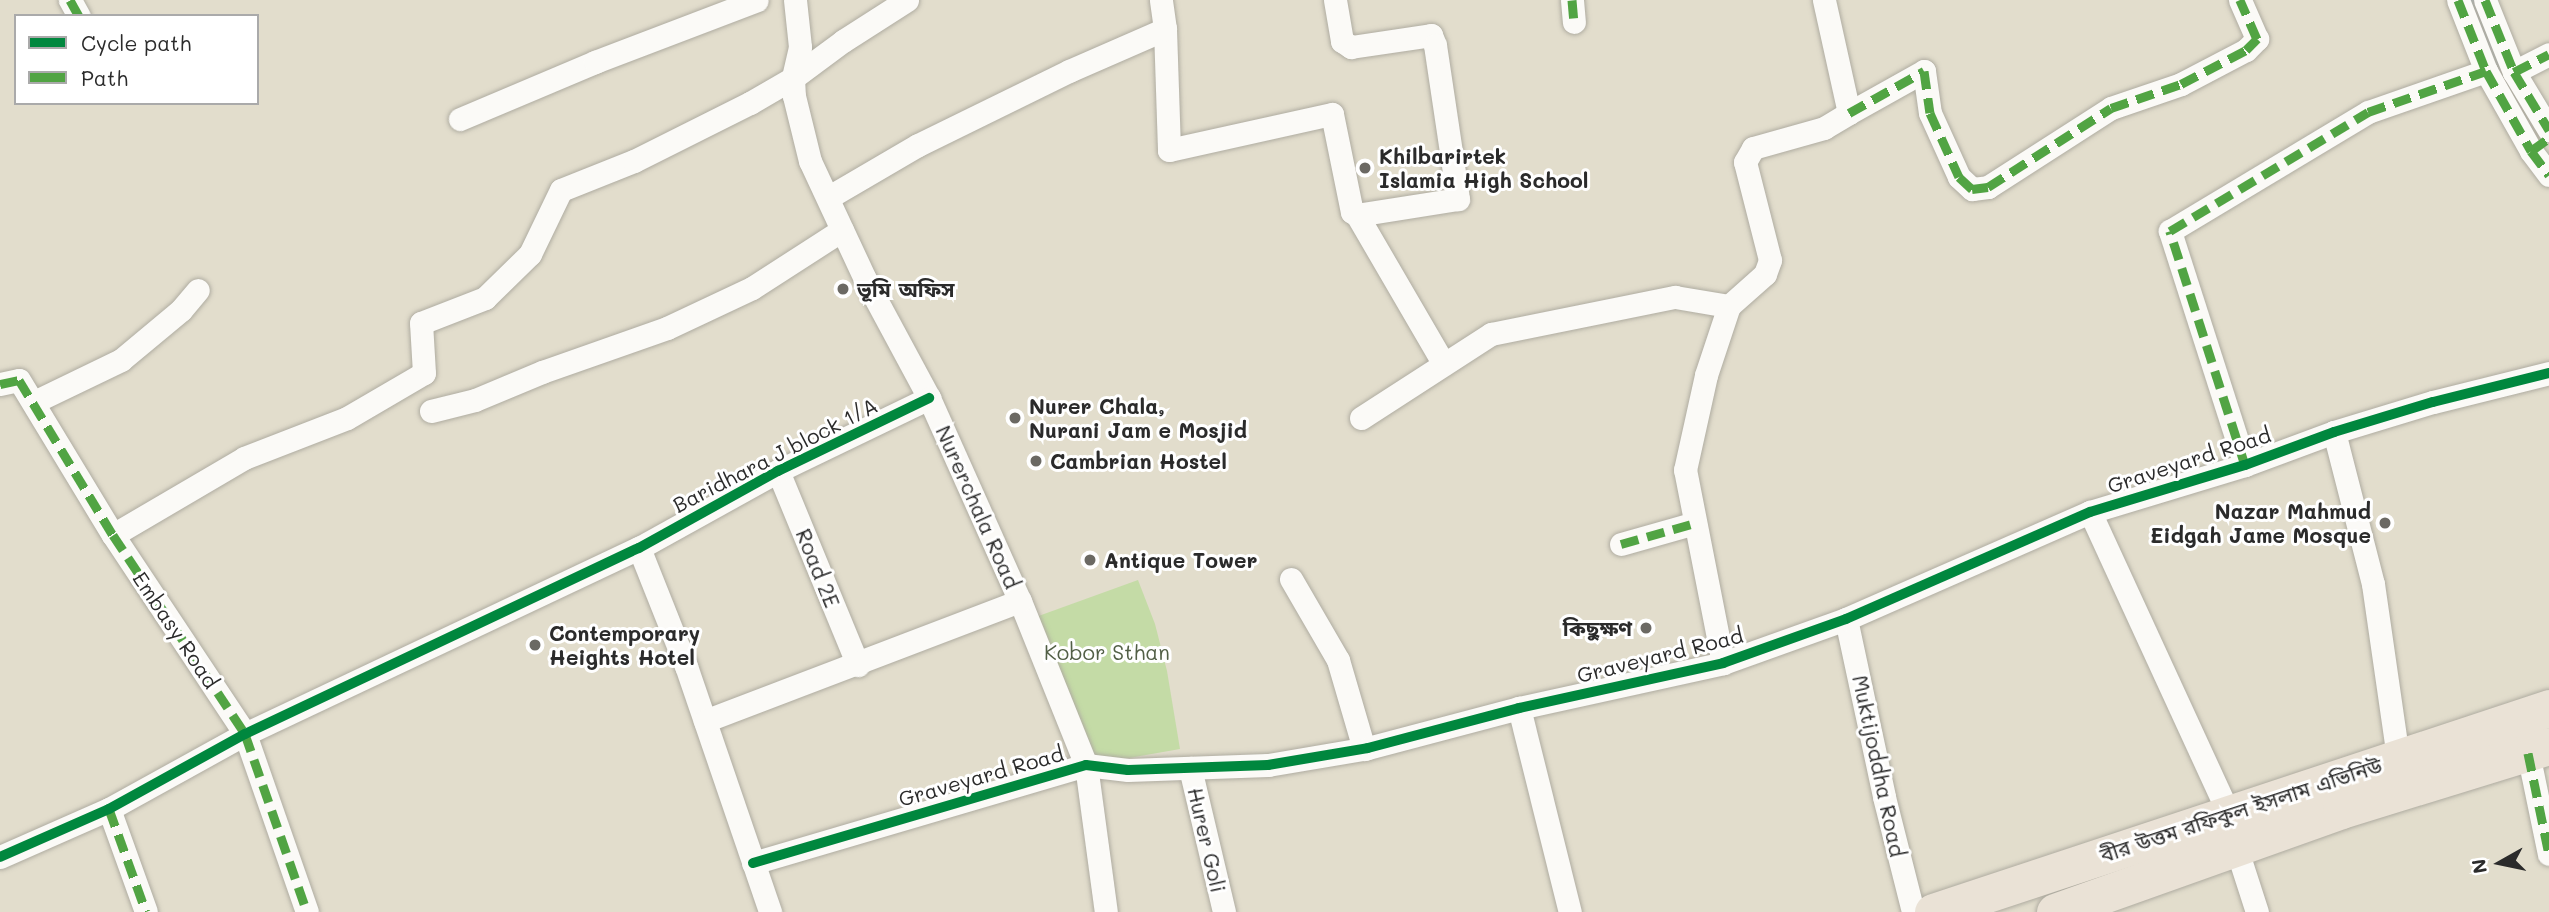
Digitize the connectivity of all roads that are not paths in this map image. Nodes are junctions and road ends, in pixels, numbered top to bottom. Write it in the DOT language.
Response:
graph roads {
  1 [pos="757,0"];
  2 [pos="794,0"];
  3 [pos="907,0"];
  4 [pos="1161,0"];
  5 [pos="1335,0"];
  6 [pos="1825,0"];
  7 [pos="2240,0"];
  8 [pos="2458,0"];
  9 [pos="2485,0"];
  10 [pos="1165,29"];
  11 [pos="2549,54"];
  12 [pos="2486,71"];
  13 [pos="2514,72"];
  14 [pos="793,78"];
  15 [pos="1849,113"];
  16 [pos="460,119"];
  17 [pos="2549,130"];
  18 [pos="2540,145"];
  19 [pos="2549,175"];
  20 [pos="829,197"];
  21 [pos="1357,215"];
  22 [pos="842,230"];
  23 [pos="198,290"];
  24 [pos="1729,306"];
  25 [pos="1443,363"];
  26 [pos="2549,373"];
  27 [pos="0,384"];
  28 [pos="929,398"];
  29 [pos="34,402"];
  30 [pos="431,411"];
  31 [pos="1360,418"];
  32 [pos="2334,432"];
  33 [pos="2245,465"];
  34 [pos="778,471"];
  35 [pos="2090,512"];
  36 [pos="1695,523"];
  37 [pos="113,535"];
  38 [pos="1621,544"];
  39 [pos="639,548"];
  40 [pos="1292,579"];
  41 [pos="1020,601"];
  42 [pos="1846,619"];
  43 [pos="1723,663"];
  44 [pos="858,665"];
  45 [pos="1519,708"];
  46 [pos="2549,708"];
  47 [pos="705,721"];
  48 [pos="245,734"];
  49 [pos="1364,748"];
  50 [pos="2538,750"];
  51 [pos="2398,758"];
  52 [pos="1086,765"];
  53 [pos="1191,768"];
  54 [pos="109,809"];
  55 [pos="2232,830"];
  56 [pos="2549,854"];
  57 [pos="0,857"];
  58 [pos="753,863"];
  59 [pos="1103,911"];
  60 [pos="146,912"];
  61 [pos="307,912"];
  62 [pos="770,912"];
  63 [pos="1224,912"];
  64 [pos="1570,912"];
  65 [pos="1913,912"];
  66 [pos="1933,912"];
  67 [pos="2055,912"];
  68 [pos="2257,912"];
  1 -- 16 [label="street"];
  2 -- 14 [label="street, Nurerchala Road"];
  3 -- 14 [label="street"];
  4 -- 10 [label="street"];
  5 -- 21 [label="street"];
  6 -- 15 [label="street"];
  7 -- 15 [label="street"];
  8 -- 12 [label="street"];
  9 -- 13 [label="street"];
  10 -- 20 [label="street"];
  10 -- 21 [label="street"];
  11 -- 13 [label="street"];
  12 -- 18 [label="street"];
  12 -- 33 [label="street"];
  13 -- 17 [label="street"];
  14 -- 20 [label="street, Nurerchala Road"];
  14 -- 37 [label="street"];
  15 -- 24 [label="street"];
  18 -- 19 [label="street"];
  20 -- 22 [label="street, Nurerchala Road"];
  21 -- 25 [label="street"];
  22 -- 28 [label="street, Nurerchala Road"];
  22 -- 30 [label="street"];
  23 -- 29 [label="street"];
  24 -- 25 [label="street"];
  24 -- 36 [label="street"];
  25 -- 31 [label="street"];
  26 -- 32 [label="street, Graveyard Road"];
  27 -- 29 [label="street, Embasy Road"];
  28 -- 34 [label="street, Baridhara J block 1/A"];
  28 -- 41 [label="street, Nurerchala Road"];
  29 -- 37 [label="street, Embasy Road"];
  32 -- 33 [label="street, Graveyard Road"];
  32 -- 51 [label="street"];
  33 -- 35 [label="street, Graveyard Road"];
  34 -- 39 [label="street, Baridhara J block 1/A"];
  34 -- 44 [label="street, Road 2E"];
  35 -- 42 [label="street, Graveyard Road"];
  35 -- 55 [label="street"];
  36 -- 38 [label="street"];
  36 -- 43 [label="street"];
  37 -- 48 [label="street, Embasy Road"];
  39 -- 47 [label="street"];
  39 -- 48 [label="street, Baridhara J block 1/A"];
  40 -- 49 [label="street"];
  41 -- 44 [label="street"];
  41 -- 52 [label="street, Nurerchala Road"];
  42 -- 43 [label="street, Graveyard Road"];
  42 -- 65 [label="street, Muktijoddha Road"];
  43 -- 45 [label="street, Graveyard Road"];
  44 -- 47 [label="street"];
  45 -- 49 [label="street, Graveyard Road"];
  45 -- 64 [label="street"];
  46 -- 51 [label="main road, বীর উত্তম রফিকুল ইসলাম এভিনিউ"];
  47 -- 58 [label="street"];
  48 -- 54 [label="street, Baridhara J block 1/A"];
  48 -- 61 [label="street, Embasy Road"];
  49 -- 53 [label="street, Graveyard Road"];
  50 -- 55 [label="main road, বীর উত্তম রফিকুল ইসলাম এভিনিউ"];
  50 -- 56 [label="street"];
  51 -- 55 [label="main road, বীর উত্তম রফিকুল ইসলাম এভিনিউ"];
  52 -- 53 [label="street, Graveyard Road"];
  52 -- 58 [label="street, Graveyard Road"];
  52 -- 59 [label="street, Nurerchala Road"];
  53 -- 63 [label="street, Hurer Goli"];
  54 -- 57 [label="street, Baridhara J block 1/A"];
  54 -- 60 [label="street"];
  55 -- 66 [label="main road, বীর উত্তম রফিকুল ইসলাম এভিনিউ"];
  55 -- 67 [label="main road, বীর উত্তম রফিকুল ইসলাম এভিনিউ"];
  55 -- 68 [label="street"];
  58 -- 62 [label="street"];
}
